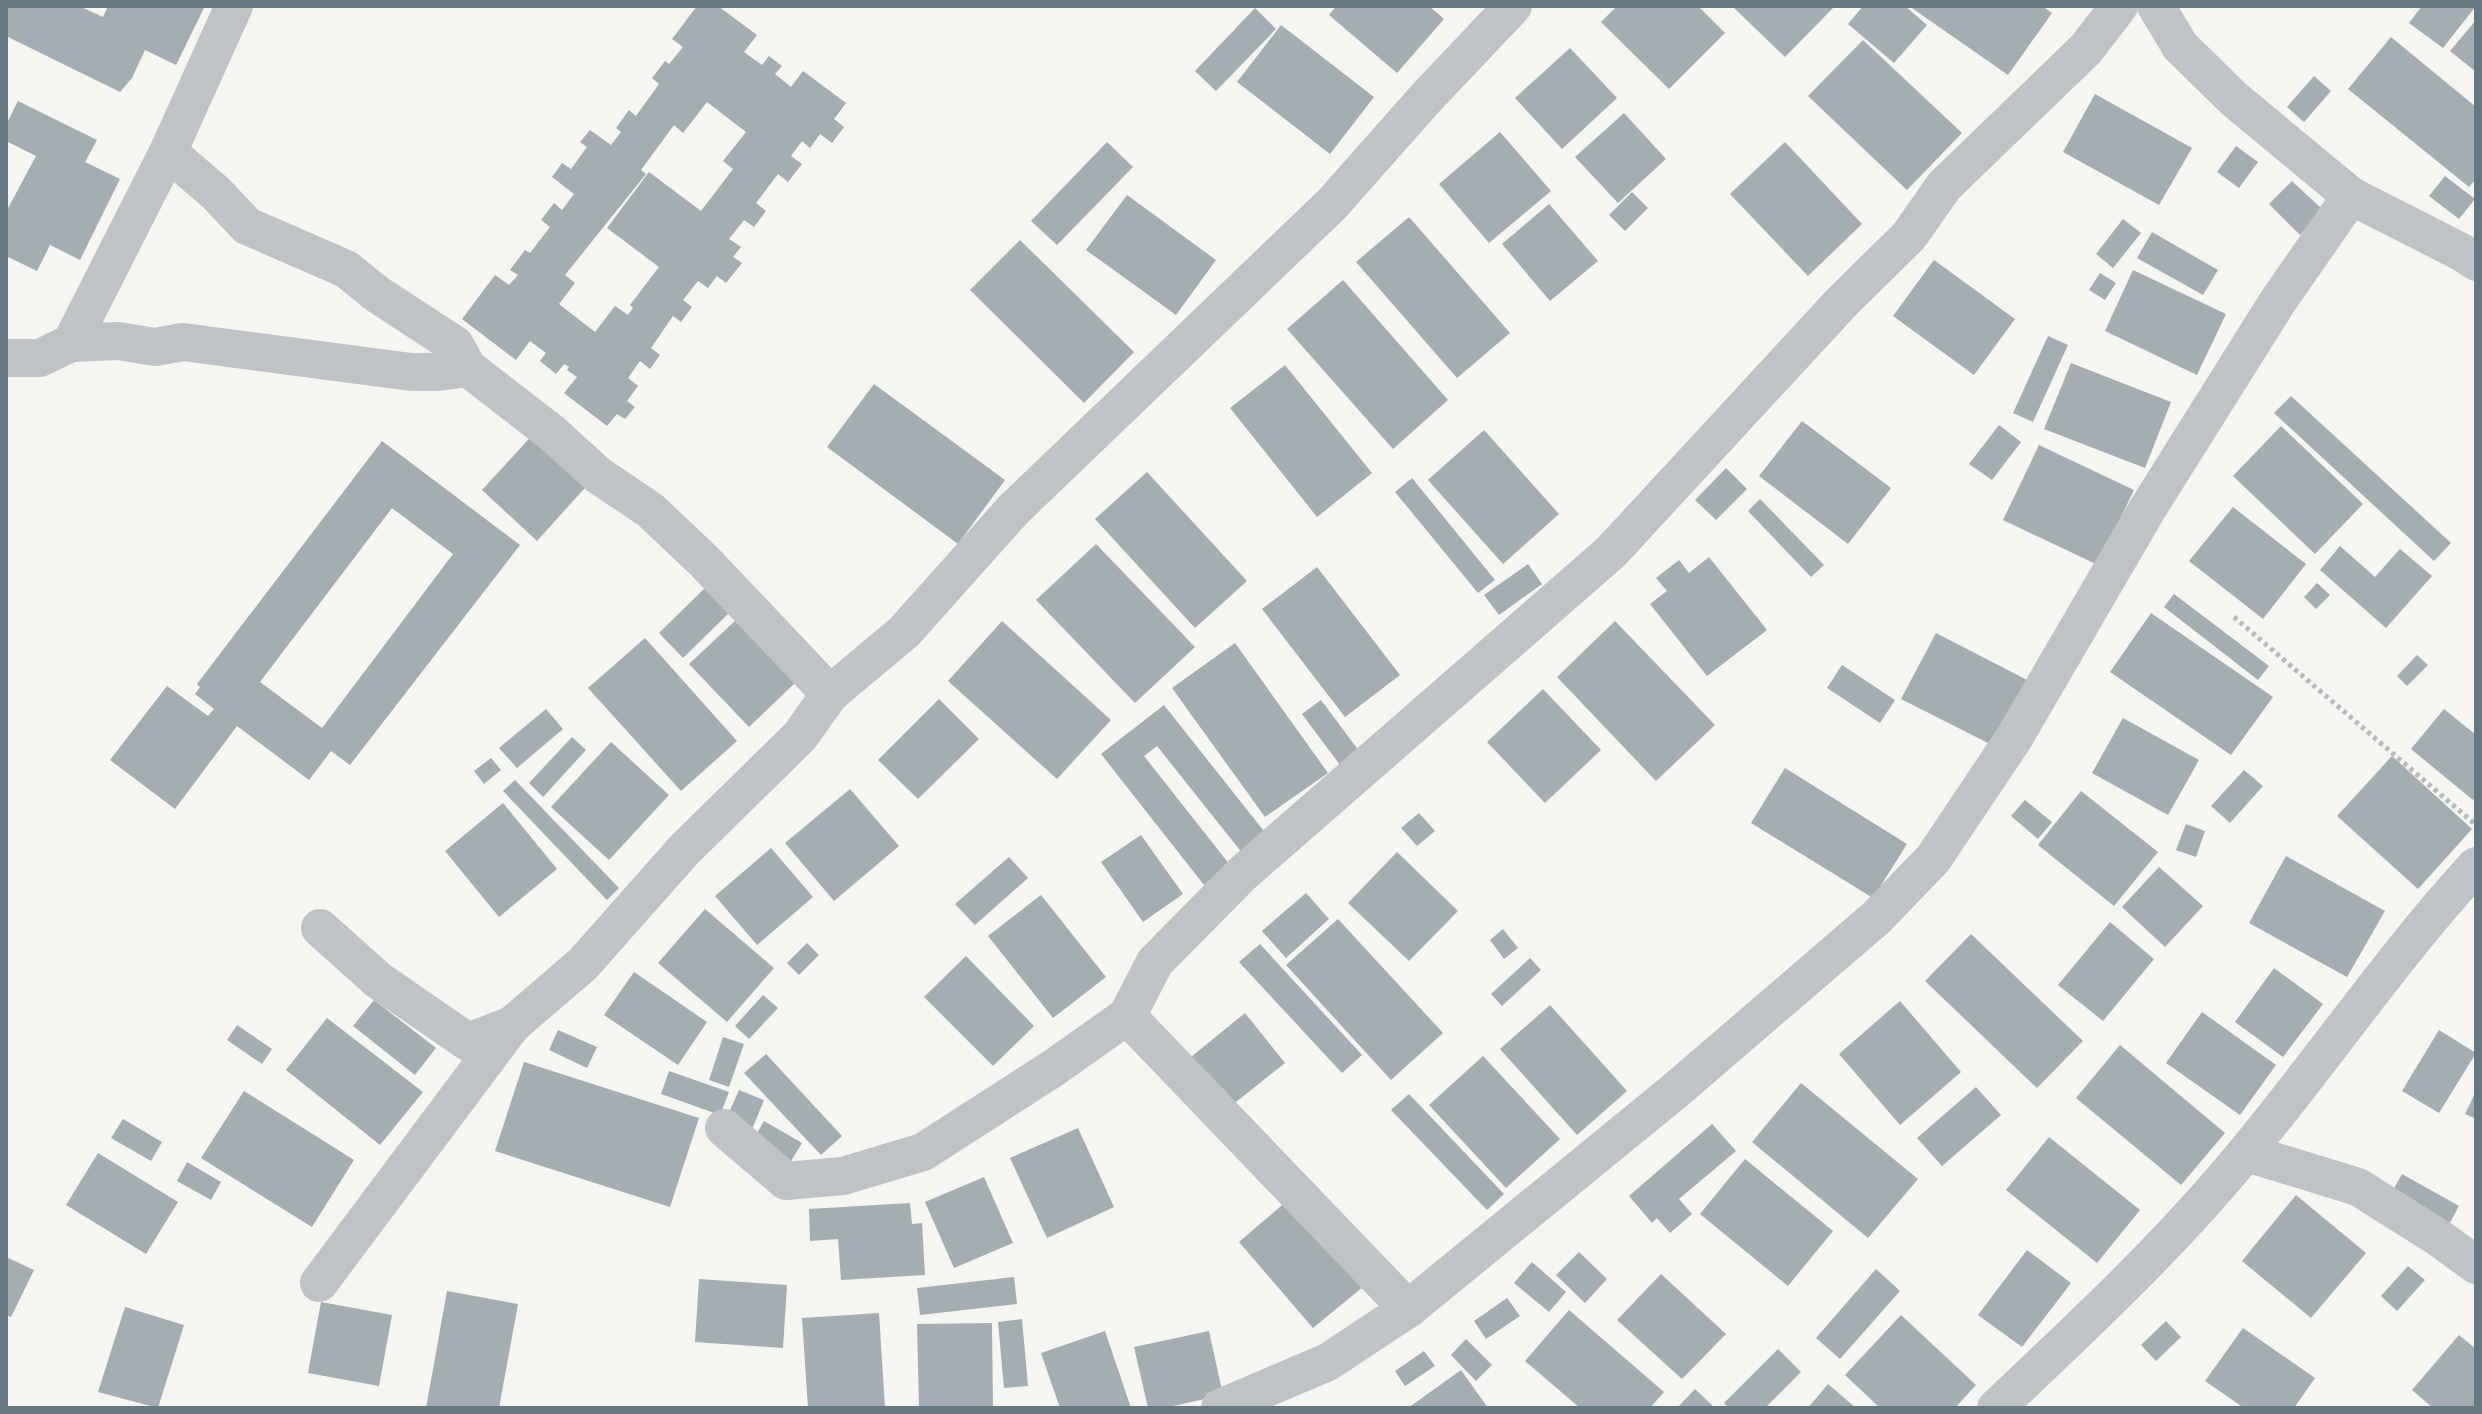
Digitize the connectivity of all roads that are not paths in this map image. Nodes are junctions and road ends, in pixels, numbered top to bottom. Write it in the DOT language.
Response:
graph roads {
  1 [pos="234,6"];
  2 [pos="1513,6"];
  3 [pos="2119,6"];
  4 [pos="2156,6"];
  5 [pos="168,152"];
  6 [pos="2351,196"];
  7 [pos="2472,250"];
  8 [pos="71,343"];
  9 [pos="6,358"];
  10 [pos="468,368"];
  11 [pos="830,694"];
  12 [pos="2476,866"];
  13 [pos="320,928"];
  14 [pos="1127,1016"];
  15 [pos="512,1025"];
  16 [pos="724,1128"];
  17 [pos="2247,1153"];
  18 [pos="2476,1265"];
  19 [pos="319,1283"];
  20 [pos="1408,1309"];
  21 [pos="1220,1408"];
  22 [pos="1996,1408"];
  1 -- 5 [label="street"];
  2 -- 11 [label="street"];
  3 -- 14 [label="street"];
  4 -- 6 [label="street"];
  5 -- 8 [label="street"];
  5 -- 10 [label="street"];
  6 -- 7 [label="street"];
  6 -- 20 [label="street"];
  8 -- 9 [label="street"];
  8 -- 10 [label="street"];
  10 -- 11 [label="street"];
  11 -- 15 [label="street"];
  12 -- 17 [label="street"];
  13 -- 15 [label="street"];
  14 -- 16 [label="street"];
  14 -- 20 [label="street"];
  15 -- 19 [label="street"];
  17 -- 18 [label="street"];
  17 -- 22 [label="street"];
  20 -- 21 [label="street"];
}
